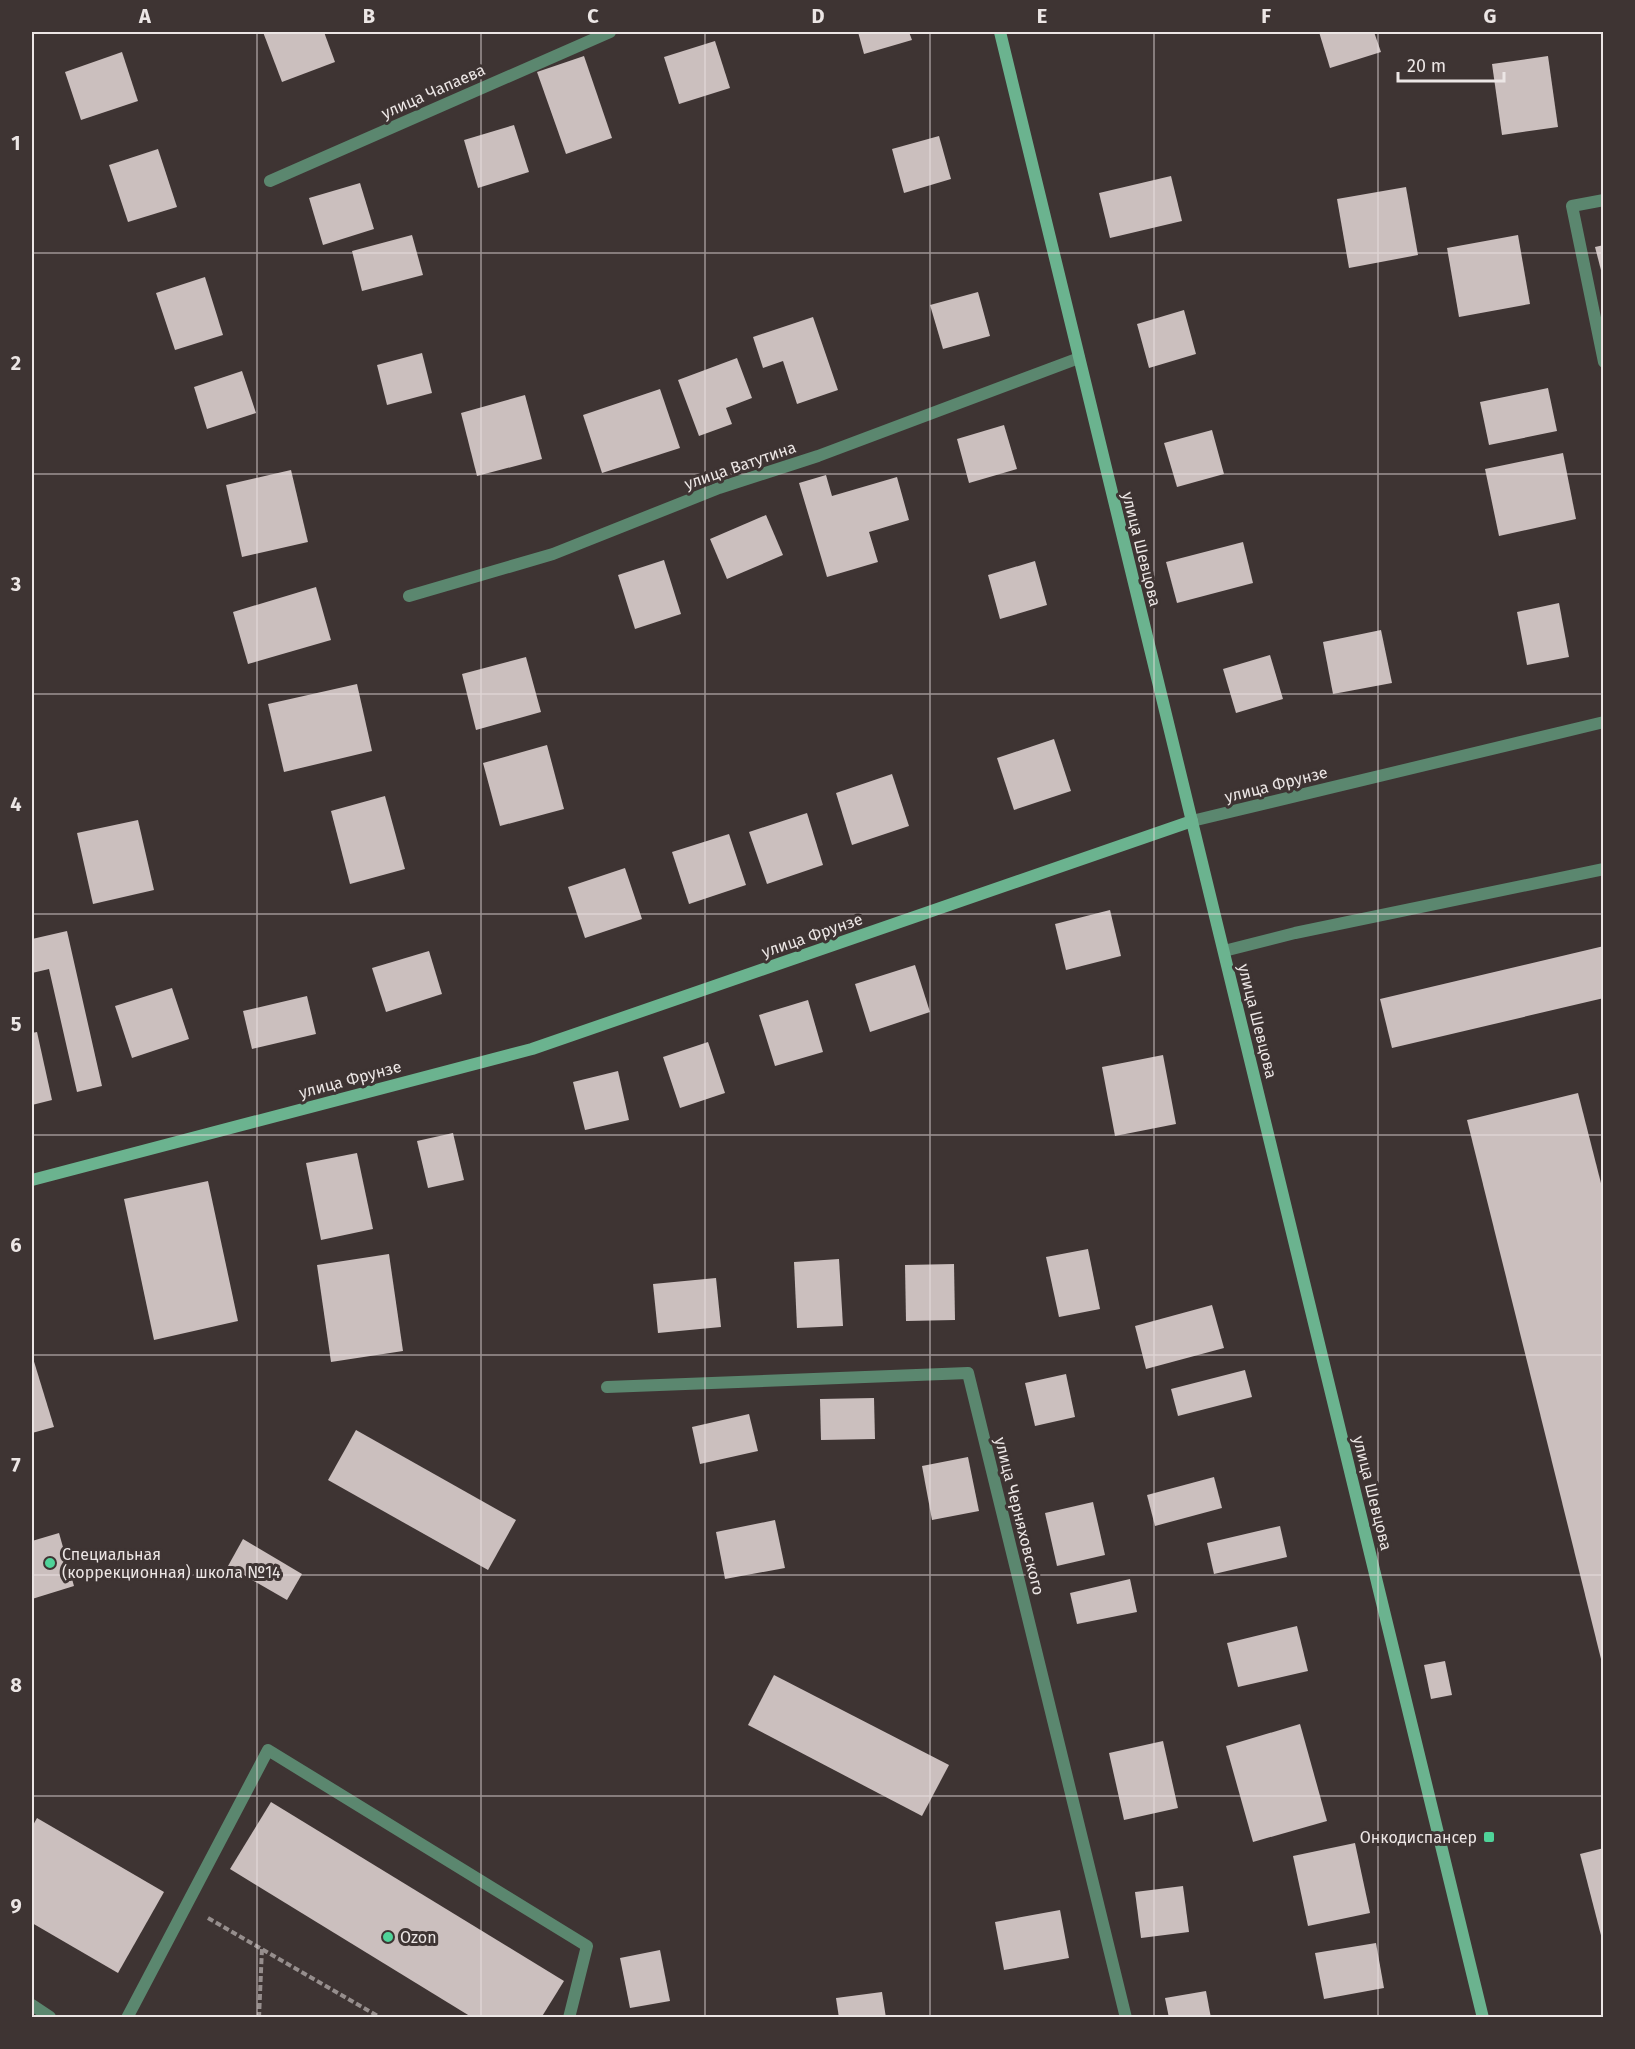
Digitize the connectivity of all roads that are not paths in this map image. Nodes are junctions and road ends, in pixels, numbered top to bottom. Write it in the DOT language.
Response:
graph roads {
  1 [pos="610,32"];
  2 [pos="1000,32"];
  3 [pos="270,181"];
  4 [pos="1604,200"];
  5 [pos="1079,358"];
  6 [pos="1604,362"];
  7 [pos="409,596"];
  8 [pos="1604,722"];
  9 [pos="1192,821"];
  10 [pos="1604,869"];
  11 [pos="1224,951"];
  12 [pos="32,1180"];
  13 [pos="607,1387"];
  14 [pos="32,2005"];
  15 [pos="50,2017"];
  16 [pos="127,2018"];
  17 [pos="569,2018"];
  18 [pos="1126,2018"];
  19 [pos="1483,2018"];
  1 -- 3 [label="street, улица Чапаева"];
  2 -- 5 [label="main road, улица Шевцова"];
  4 -- 6 [label="street"];
  5 -- 7 [label="street, улица Ватутина"];
  5 -- 9 [label="main road, улица Шевцова"];
  8 -- 9 [label="street, улица Фрунзе"];
  9 -- 11 [label="main road, улица Шевцова"];
  9 -- 12 [label="main road, улица Фрунзе"];
  10 -- 11 [label="street"];
  11 -- 19 [label="main road, улица Шевцова"];
  13 -- 18 [label="street, улица Черняховского"];
  14 -- 15 [label="street"];
  16 -- 17 [label="street"];
}
